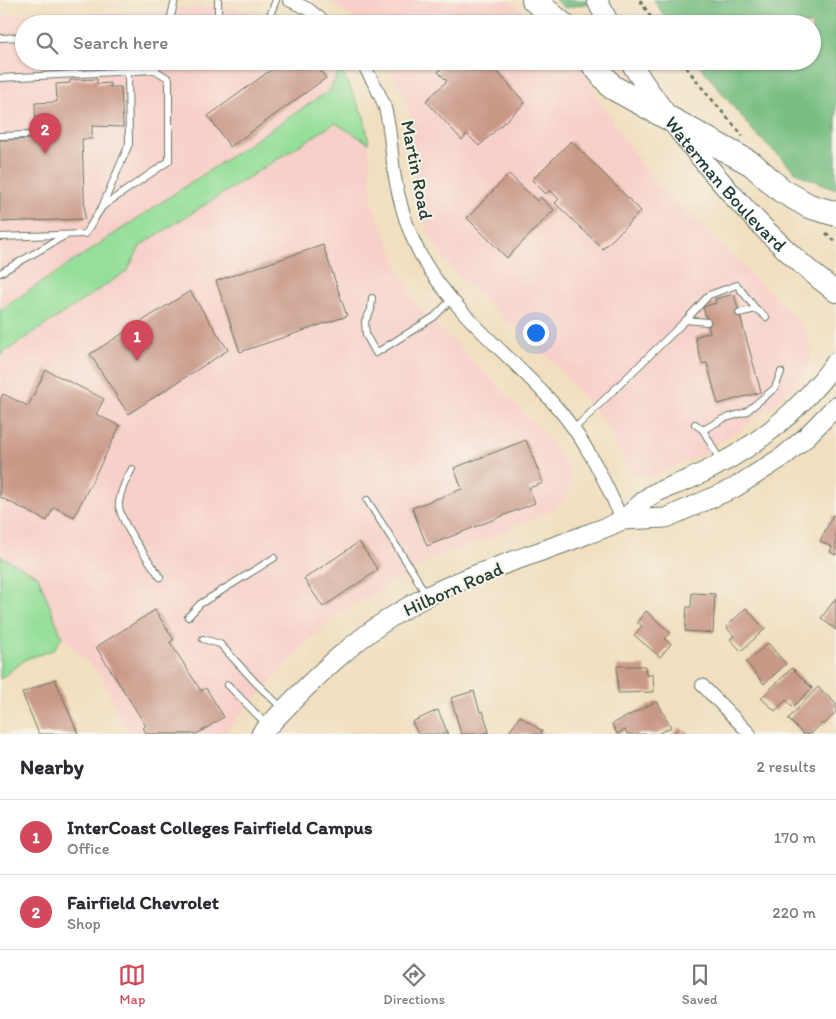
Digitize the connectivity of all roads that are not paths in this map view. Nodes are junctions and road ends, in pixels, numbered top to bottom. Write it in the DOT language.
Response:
graph roads {
  1 [pos="175,0"];
  2 [pos="218,0"];
  3 [pos="276,0"];
  4 [pos="289,0"];
  5 [pos="534,0"];
  6 [pos="597,0"];
  7 [pos="171,15"];
  8 [pos="218,15"];
  9 [pos="270,15"];
  10 [pos="316,15"];
  11 [pos="552,15"];
  12 [pos="604,15"];
  13 [pos="15,37"];
  14 [pos="0,38"];
  15 [pos="156,70"];
  16 [pos="367,70"];
  17 [pos="598,70"];
  18 [pos="636,70"];
  19 [pos="128,72"];
  20 [pos="0,78"];
  21 [pos="671,121"];
  22 [pos="27,135"];
  23 [pos="0,136"];
  24 [pos="102,206"];
  25 [pos="831,224"];
  26 [pos="67,235"];
  27 [pos="0,237"];
  28 [pos="0,274"];
  29 [pos="836,292"];
  30 [pos="372,298"];
  31 [pos="452,299"];
  32 [pos="756,309"];
  33 [pos="739,313"];
  34 [pos="766,317"];
  35 [pos="686,320"];
  36 [pos="707,322"];
  37 [pos="836,362"];
  38 [pos="781,372"];
  39 [pos="836,406"];
  40 [pos="695,424"];
  41 [pos="574,429"];
  42 [pos="703,430"];
  43 [pos="721,463"];
  44 [pos="132,469"];
  45 [pos="367,500"];
  46 [pos="622,520"];
  47 [pos="274,558"];
  48 [pos="160,577"];
  49 [pos="427,596"];
  50 [pos="188,617"];
  51 [pos="203,639"];
  52 [pos="228,685"];
  53 [pos="702,685"];
  54 [pos="284,710"];
  55 [pos="265,730"];
  56 [pos="750,734"];
  1 -- 7 [label="lane"];
  2 -- 8 [label="lane"];
  3 -- 9 [label="lane"];
  4 -- 10 [label="street"];
  5 -- 11 [label="highway"];
  6 -- 12 [label="main road"];
  13 -- 14 [label="lane"];
  15 -- 19 [label="lane"];
  15 -- 24 [label="lane"];
  16 -- 31 [label="street, Martin Road"];
  17 -- 21 [label="highway"];
  18 -- 21 [label="main road, Waterman Boulevard"];
  19 -- 20 [label="lane"];
  19 -- 24 [label="lane"];
  21 -- 25 [label="highway"];
  21 -- 29 [label="main road, Waterman Boulevard"];
  22 -- 23 [label="lane"];
  24 -- 26 [label="lane"];
  26 -- 27 [label="lane"];
  26 -- 28 [label="lane"];
  30 -- 31 [label="lane"];
  31 -- 41 [label="street, Martin Road"];
  32 -- 33 [label="lane"];
  32 -- 34 [label="lane"];
  32 -- 35 [label="lane"];
  35 -- 36 [label="lane"];
  35 -- 41 [label="lane"];
  37 -- 43 [label="street, Hilborn Road"];
  38 -- 42 [label="lane"];
  39 -- 46 [label="street, Hilborn Road"];
  40 -- 42 [label="lane"];
  41 -- 46 [label="street, Martin Road"];
  42 -- 43 [label="lane"];
  43 -- 46 [label="street, Hilborn Road"];
  44 -- 48 [label="lane"];
  45 -- 49 [label="lane"];
  46 -- 49 [label="street, Hilborn Road"];
  47 -- 50 [label="lane"];
  49 -- 54 [label="street, Hilborn Road"];
  51 -- 54 [label="lane"];
  52 -- 55 [label="lane"];
  53 -- 56 [label="street"];
  54 -- 55 [label="street, Hilborn Road"];
}
